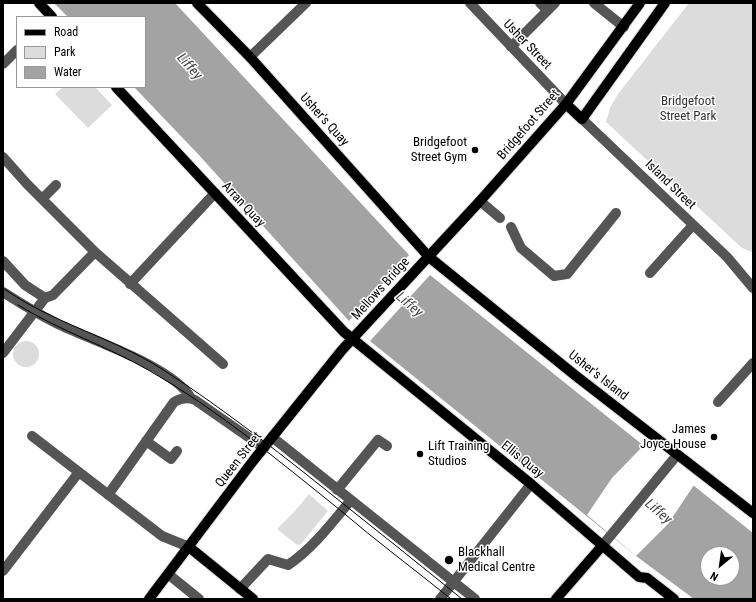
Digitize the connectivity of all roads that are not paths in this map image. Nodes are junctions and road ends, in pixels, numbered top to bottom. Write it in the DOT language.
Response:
graph roads {
  1 [pos="39,3"];
  2 [pos="197,3"];
  3 [pos="306,3"];
  4 [pos="470,3"];
  5 [pos="555,3"];
  6 [pos="594,3"];
  7 [pos="640,3"];
  8 [pos="664,3"];
  9 [pos="544,7"];
  10 [pos="51,16"];
  11 [pos="624,27"];
  12 [pos="511,47"];
  13 [pos="16,51"];
  14 [pos="250,57"];
  15 [pos="3,64"];
  16 [pos="117,88"];
  17 [pos="566,104"];
  18 [pos="582,119"];
  19 [pos="3,157"];
  20 [pos="56,185"];
  21 [pos="215,193"];
  22 [pos="42,199"];
  23 [pos="480,201"];
  24 [pos="616,213"];
  25 [pos="500,218"];
  26 [pos="693,225"];
  27 [pos="511,228"];
  28 [pos="95,252"];
  29 [pos="429,257"];
  30 [pos="3,261"];
  31 [pos="650,273"];
  32 [pos="130,284"];
  33 [pos="752,285"];
  34 [pos="3,292"];
  35 [pos="45,298"];
  36 [pos="35,311"];
  37 [pos="355,336"];
  38 [pos="3,353"];
  39 [pos="753,363"];
  40 [pos="223,364"];
  41 [pos="191,398"];
  42 [pos="718,402"];
  43 [pos="32,436"];
  44 [pos="272,437"];
  45 [pos="146,441"];
  46 [pos="387,446"];
  47 [pos="264,448"];
  48 [pos="177,451"];
  49 [pos="678,455"];
  50 [pos="79,472"];
  51 [pos="531,484"];
  52 [pos="337,490"];
  53 [pos="108,495"];
  54 [pos="351,500"];
  55 [pos="753,513"];
  56 [pos="602,546"];
  57 [pos="189,547"];
  58 [pos="3,571"];
  59 [pos="168,574"];
  60 [pos="454,582"];
  61 [pos="240,589"];
  62 [pos="442,596"];
  63 [pos="149,599"];
  64 [pos="199,599"];
  65 [pos="253,599"];
  66 [pos="475,599"];
  67 [pos="556,599"];
  68 [pos="674,599"];
  1 -- 10 [label="main road"];
  2 -- 14 [label="main road, Usher's Quay"];
  3 -- 14 [label="street"];
  4 -- 12 [label="street, Usher Street"];
  5 -- 9 [label="street"];
  6 -- 11 [label="street"];
  7 -- 11 [label="main road, Bridgefoot Street"];
  8 -- 18 [label="main road"];
  9 -- 12 [label="street"];
  11 -- 17 [label="main road, Bridgefoot Street"];
  12 -- 17 [label="street, Usher Street"];
  13 -- 15 [label="street"];
  14 -- 29 [label="main road, Usher's Quay"];
  16 -- 21 [label="main road, Arran Quay"];
  17 -- 18 [label="main road, Island Street"];
  17 -- 23 [label="main road, Bridgefoot Street"];
  18 -- 26 [label="street, Island Street"];
  19 -- 22 [label="street"];
  20 -- 22 [label="street"];
  21 -- 32 [label="street"];
  21 -- 37 [label="main road, Arran Quay"];
  22 -- 28 [label="street"];
  23 -- 25 [label="street"];
  23 -- 29 [label="main road, Bridgefoot Street"];
  24 -- 27 [label="street"];
  26 -- 31 [label="street"];
  26 -- 33 [label="street, Island Street"];
  28 -- 32 [label="street"];
  28 -- 35 [label="street"];
  29 -- 37 [label="main road, Mellows Bridge"];
  29 -- 49 [label="main road, Usher's Island"];
  30 -- 35 [label="street"];
  32 -- 40 [label="street"];
  34 -- 36 [label="street"];
  35 -- 36 [label="street"];
  36 -- 38 [label="street"];
  36 -- 41 [label="street"];
  37 -- 44 [label="main road, Queen Street"];
  37 -- 51 [label="main road, Ellis Quay"];
  39 -- 42 [label="street"];
  41 -- 45 [label="street"];
  41 -- 47 [label="street"];
  43 -- 50 [label="street"];
  44 -- 47 [label="main road, Queen Street"];
  44 -- 52 [label="street"];
  45 -- 48 [label="street"];
  45 -- 53 [label="street"];
  46 -- 52 [label="street"];
  47 -- 57 [label="main road, Queen Street"];
  49 -- 55 [label="main road, Usher's Island"];
  49 -- 56 [label="street"];
  50 -- 53 [label="street"];
  50 -- 58 [label="street"];
  51 -- 56 [label="main road, Ellis Quay"];
  51 -- 60 [label="street"];
  52 -- 54 [label="street"];
  53 -- 57 [label="street"];
  54 -- 60 [label="street"];
  54 -- 61 [label="street"];
  56 -- 67 [label="main road"];
  56 -- 68 [label="main road, Ellis Quay"];
  57 -- 59 [label="main road, Queen Street"];
  57 -- 61 [label="main road"];
  59 -- 63 [label="main road, Queen Street"];
  59 -- 64 [label="street"];
  60 -- 62 [label="street"];
  60 -- 66 [label="street"];
  61 -- 65 [label="main road"];
}
